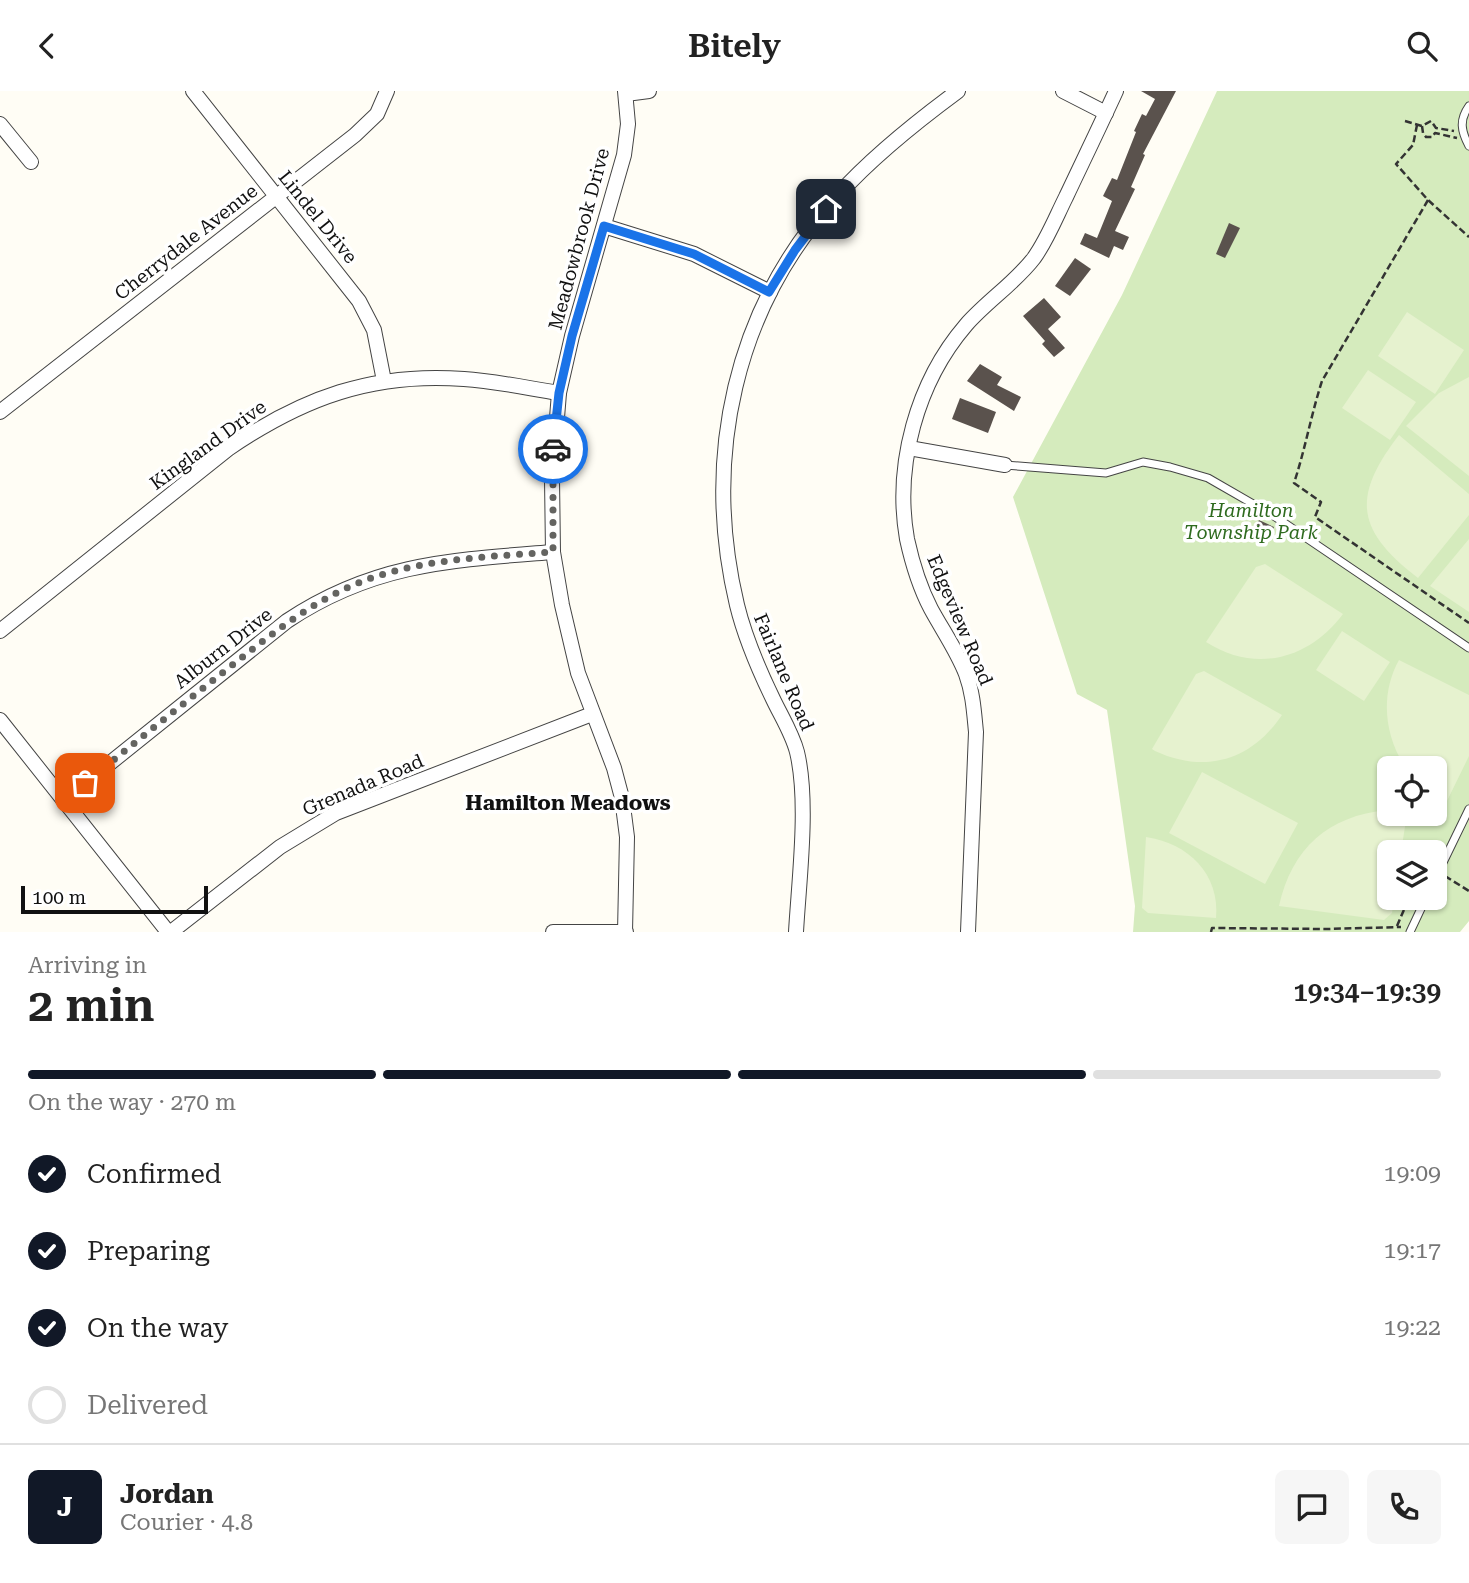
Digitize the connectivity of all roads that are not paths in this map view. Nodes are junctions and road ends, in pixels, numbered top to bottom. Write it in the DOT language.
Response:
graph roads {
  1 [pos="193,91"];
  2 [pos="649,91"];
  3 [pos="958,91"];
  4 [pos="1063,91"];
  5 [pos="1116,91"];
  6 [pos="386,93"];
  7 [pos="626,93"];
  8 [pos="1469,106"];
  9 [pos="1106,113"];
  10 [pos="0,124"];
  11 [pos="1469,146"];
  12 [pos="31,162"];
  13 [pos="276,196"];
  14 [pos="604,226"];
  15 [pos="769,292"];
  16 [pos="384,380"];
  17 [pos="559,393"];
  18 [pos="0,412"];
  19 [pos="909,448"];
  20 [pos="1005,465"];
  21 [pos="553,552"];
  22 [pos="0,631"];
  23 [pos="1469,649"];
  24 [pos="592,715"];
  25 [pos="0,719"];
  26 [pos="64,800"];
  27 [pos="1469,809"];
  28 [pos="1447,854"];
  29 [pos="1420,910"];
  30 [pos="1410,930"];
  31 [pos="170,932"];
  32 [pos="553,932"];
  33 [pos="626,932"];
  34 [pos="796,932"];
  35 [pos="968,932"];
  1 -- 13 [label="street, Lindel Drive"];
  2 -- 7 [label="street"];
  3 -- 15 [label="street, Fairlane Road"];
  4 -- 9 [label="street"];
  5 -- 9 [label="street, Edgeview Road"];
  6 -- 13 [label="street, Cherrydale Avenue"];
  7 -- 14 [label="street, Meadowbrook Drive"];
  8 -- 11 [label="lane"];
  9 -- 19 [label="street, Edgeview Road"];
  10 -- 12 [label="street"];
  13 -- 16 [label="street, Lindel Drive"];
  13 -- 18 [label="street, Cherrydale Avenue"];
  14 -- 15 [label="street"];
  14 -- 17 [label="street, Meadowbrook Drive"];
  15 -- 34 [label="street, Fairlane Road"];
  16 -- 17 [label="street, Kingland Drive"];
  16 -- 22 [label="street, Kingland Drive"];
  17 -- 21 [label="street, Meadowbrook Drive"];
  19 -- 20 [label="street"];
  19 -- 35 [label="street, Edgeview Road"];
  20 -- 23 [label="lane"];
  21 -- 24 [label="street, Meadowbrook Drive"];
  21 -- 26 [label="street, Alburn Drive"];
  24 -- 31 [label="street, Grenada Road"];
  24 -- 33 [label="street, Meadowbrook Drive"];
  25 -- 26 [label="street"];
  26 -- 31 [label="street"];
  27 -- 28 [label="lane"];
  29 -- 30 [label="lane"];
  32 -- 33 [label="street"];
}
